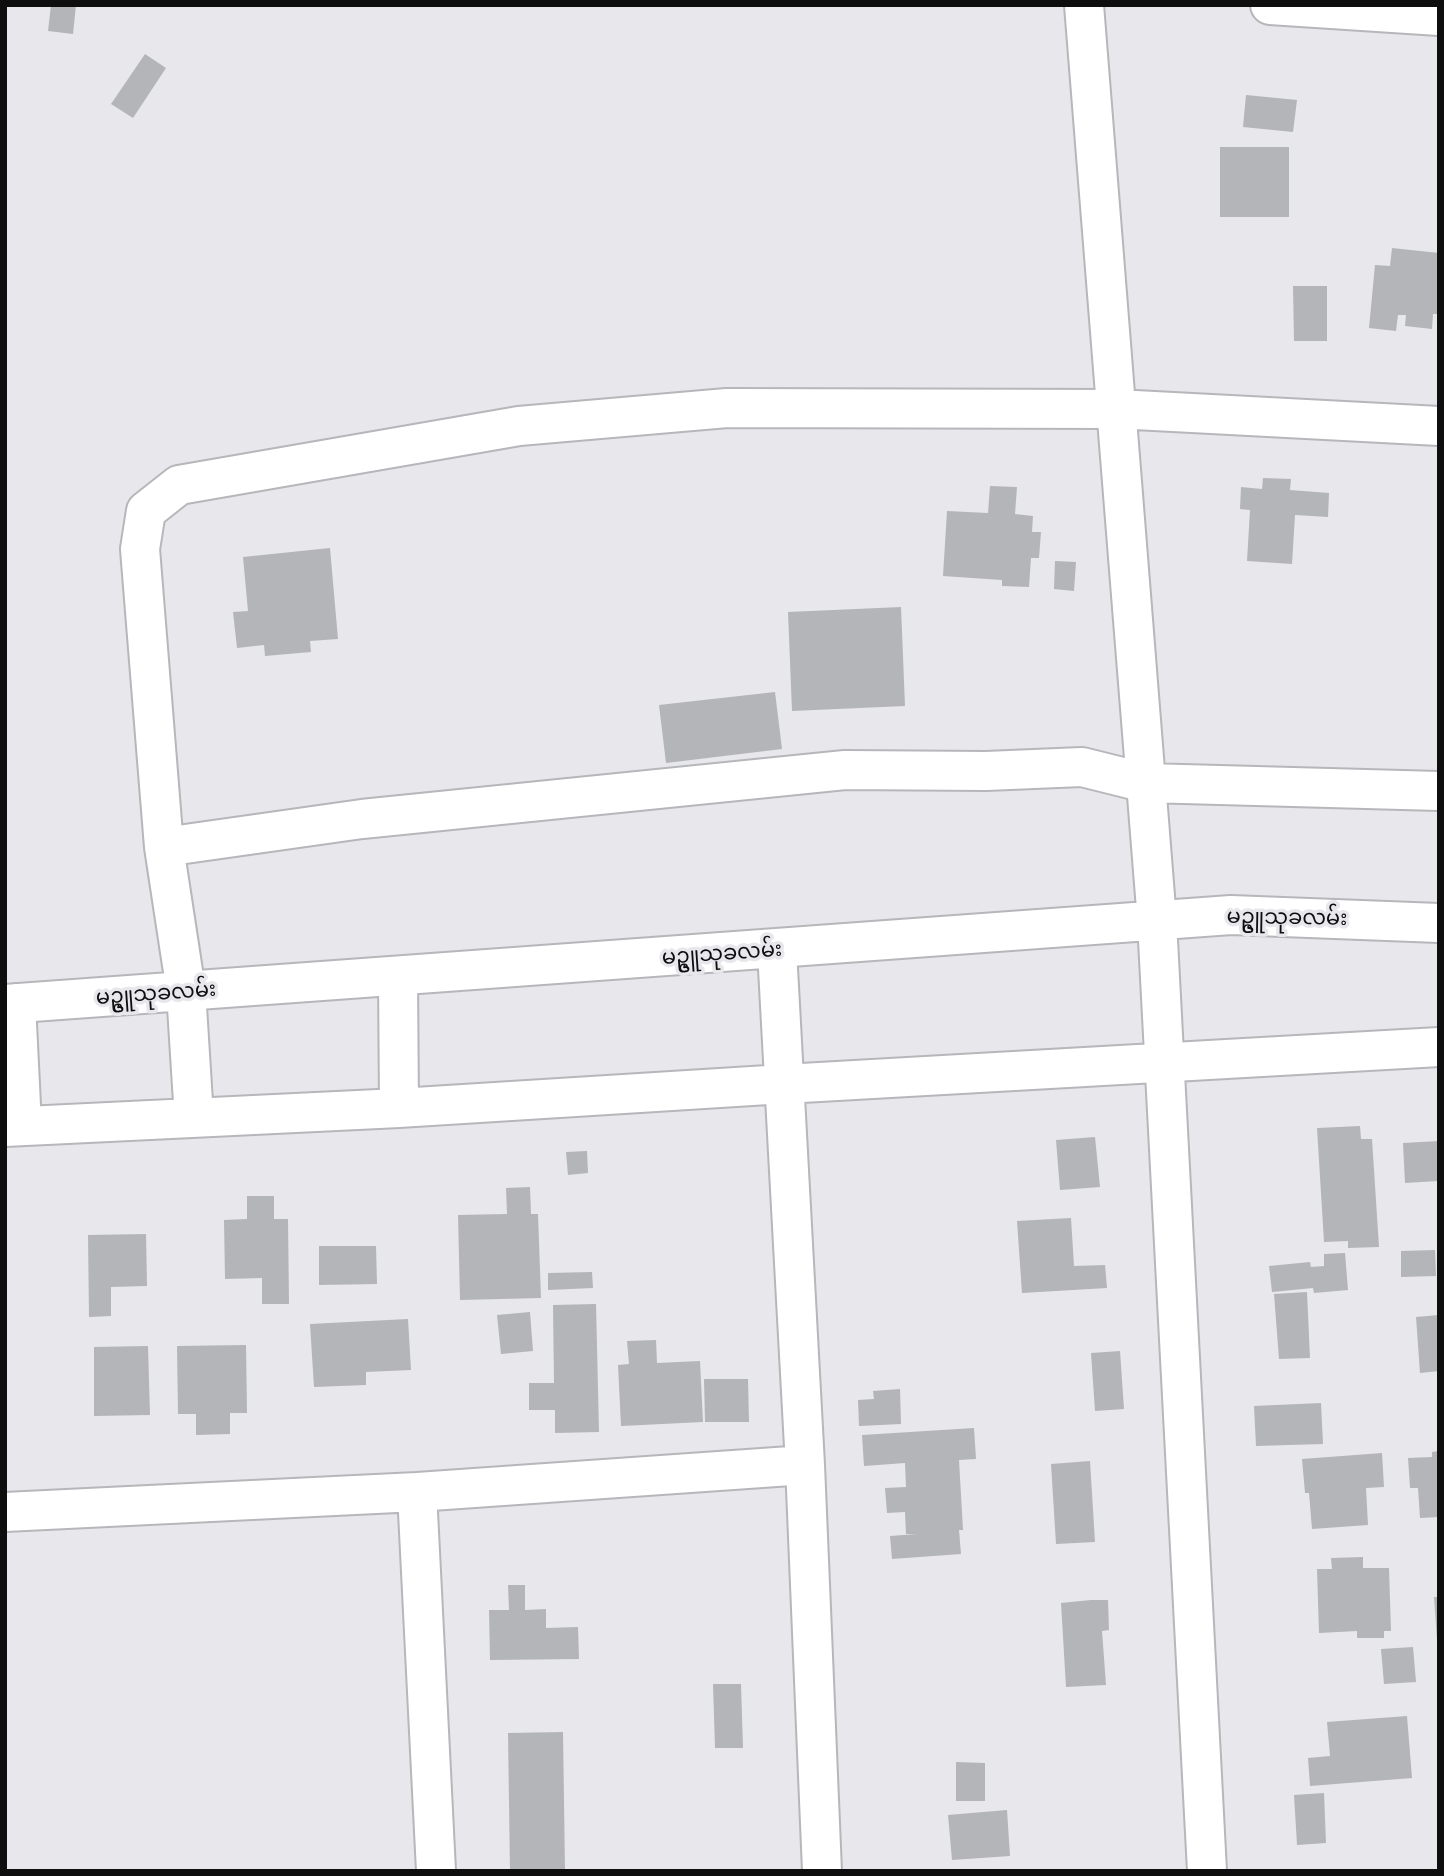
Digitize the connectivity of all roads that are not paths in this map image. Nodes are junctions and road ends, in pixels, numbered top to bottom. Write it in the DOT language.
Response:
graph roads {
  1 [pos="1084,5"];
  2 [pos="1270,5"];
  3 [pos="1365,8"];
  4 [pos="1439,16"];
  5 [pos="1116,409"];
  6 [pos="1439,426"];
  7 [pos="1146,783"];
  8 [pos="1439,791"];
  9 [pos="164,847"];
  10 [pos="1157,922"];
  11 [pos="1439,923"];
  12 [pos="777,950"];
  13 [pos="398,976"];
  14 [pos="186,991"];
  15 [pos="11,1004"];
  16 [pos="1439,1047"];
  17 [pos="1164,1063"];
  18 [pos="784,1084"];
  19 [pos="399,1108"];
  20 [pos="194,1118"];
  21 [pos="13,1127"];
  22 [pos="805,1465"];
  23 [pos="417,1492"];
  24 [pos="5,1512"];
  25 [pos="436,1871"];
  26 [pos="822,1871"];
  27 [pos="1208,1871"];
  1 -- 5 [label="street"];
  2 -- 3 [label="street"];
  3 -- 4 [label="street"];
  5 -- 6 [label="street"];
  5 -- 7 [label="street"];
  5 -- 9 [label="street"];
  7 -- 8 [label="street"];
  7 -- 9 [label="street"];
  7 -- 10 [label="street"];
  9 -- 14 [label="street"];
  10 -- 11 [label="street, မဥ္ဇူသုခလမ်း"];
  10 -- 12 [label="street, မဥ္ဇူသုခလမ်း"];
  10 -- 17 [label="street"];
  12 -- 13 [label="street, မဥ္ဇူသုခလမ်း"];
  12 -- 18 [label="street"];
  13 -- 14 [label="street, မဥ္ဇူသုခလမ်း"];
  13 -- 19 [label="street"];
  14 -- 15 [label="street, မဥ္ဇူသုခလမ်း"];
  14 -- 20 [label="street"];
  15 -- 21 [label="street"];
  16 -- 17 [label="street"];
  17 -- 18 [label="street"];
  17 -- 27 [label="street"];
  18 -- 19 [label="street"];
  18 -- 22 [label="street"];
  19 -- 20 [label="street"];
  20 -- 21 [label="street"];
  22 -- 23 [label="street"];
  22 -- 26 [label="street"];
  23 -- 24 [label="street"];
  23 -- 25 [label="street"];
}
